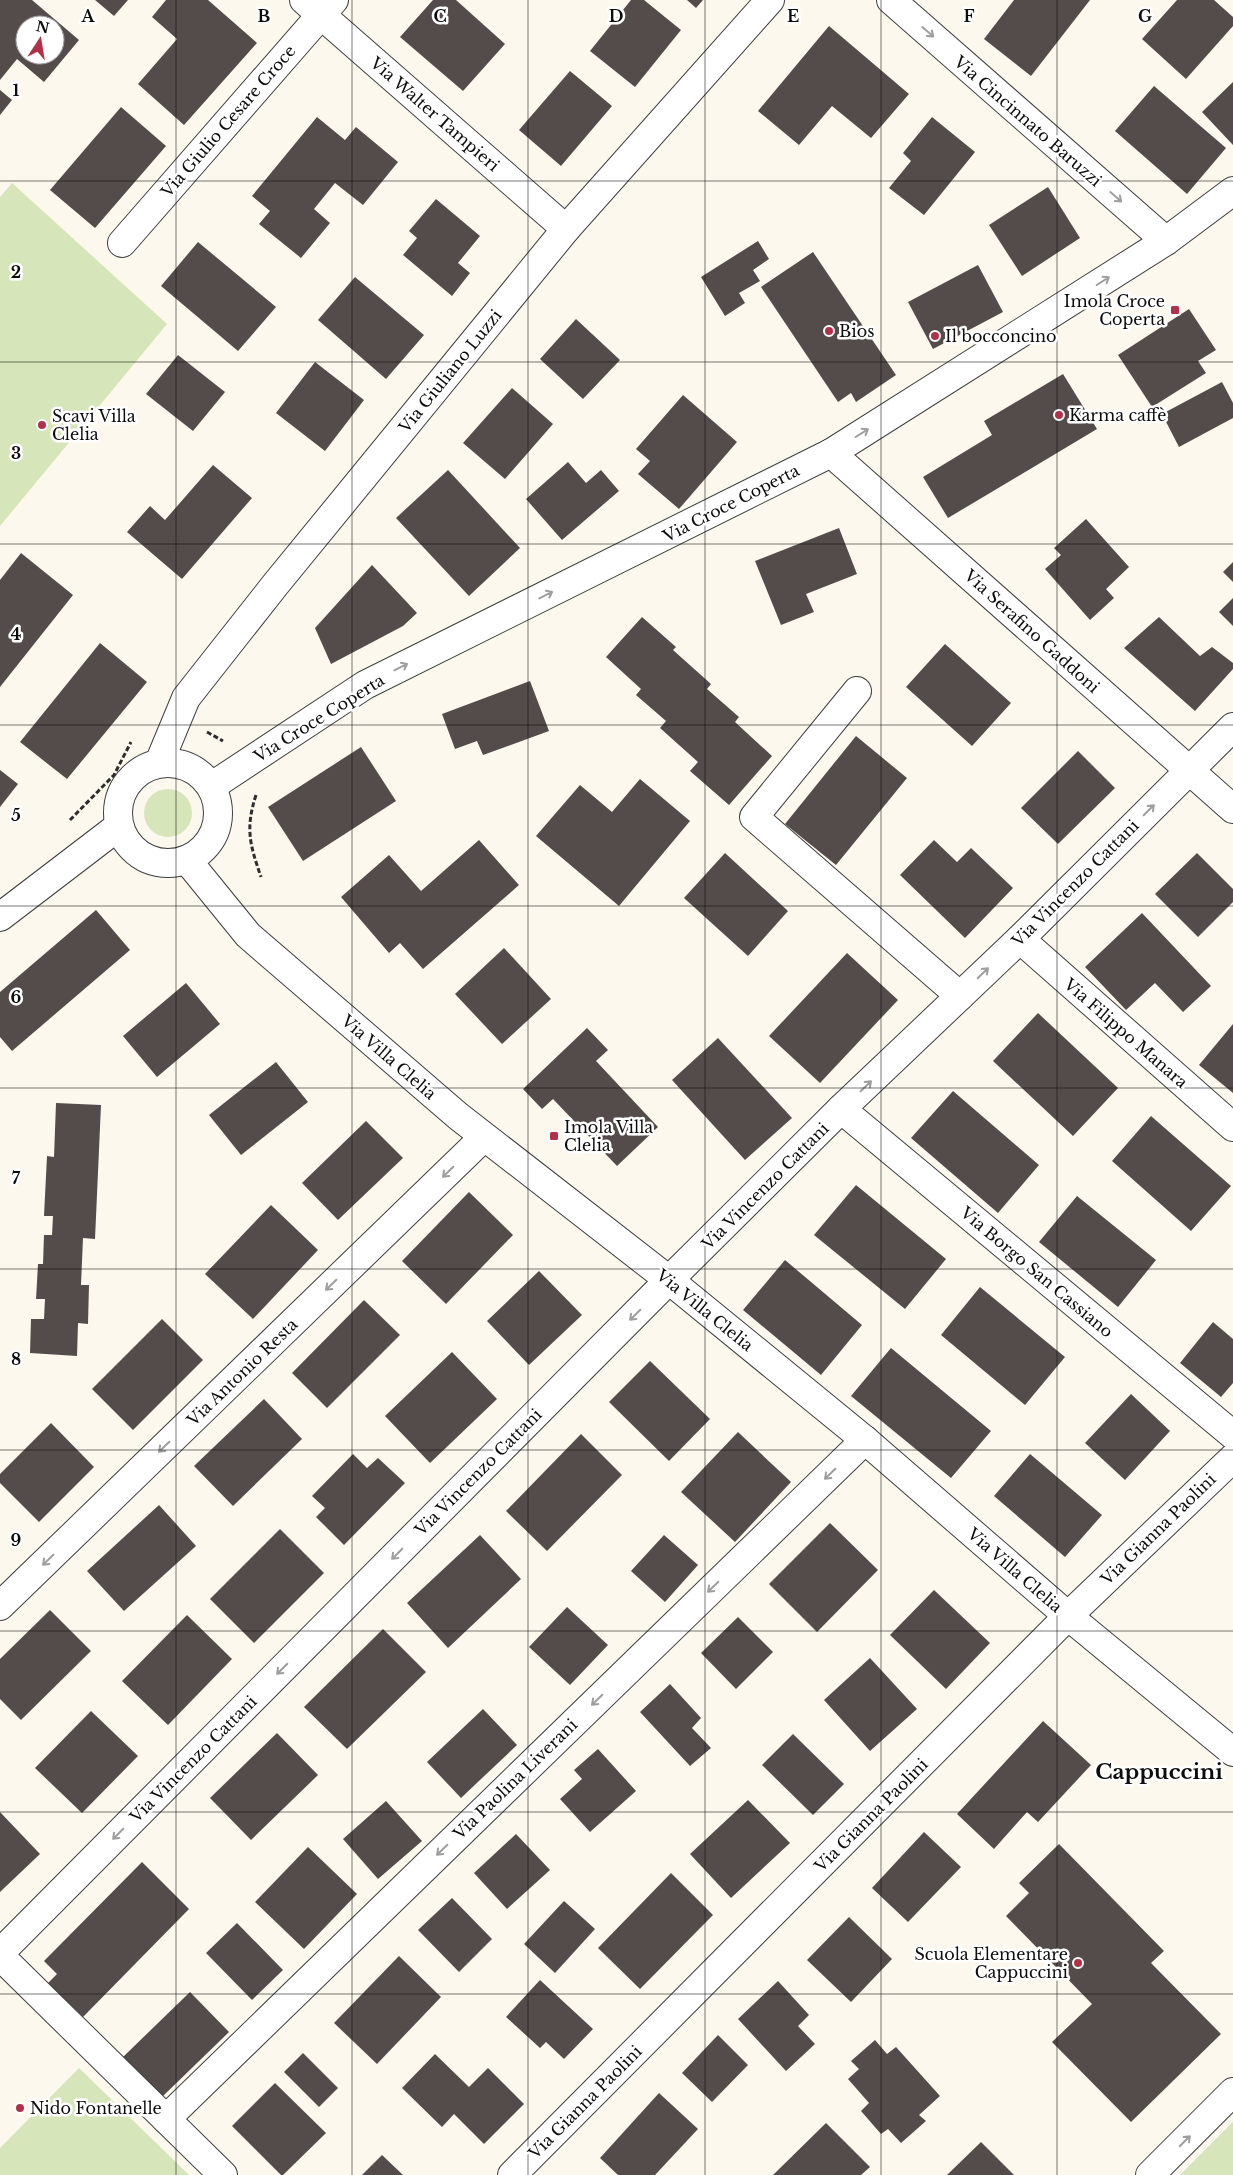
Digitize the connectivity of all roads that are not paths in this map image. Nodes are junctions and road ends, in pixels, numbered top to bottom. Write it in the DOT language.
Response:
graph roads {
  1 [pos="770,0"];
  2 [pos="891,0"];
  3 [pos="320,5"];
  4 [pos="1233,191"];
  5 [pos="566,229"];
  6 [pos="1166,241"];
  7 [pos="122,243"];
  8 [pos="831,453"];
  9 [pos="857,691"];
  10 [pos="1233,727"];
  11 [pos="159,763"];
  12 [pos="1188,770"];
  13 [pos="212,786"];
  14 [pos="1233,809"];
  15 [pos="119,826"];
  16 [pos="188,860"];
  17 [pos="0,917"];
  18 [pos="1020,938"];
  19 [pos="960,996"];
  20 [pos="841,1109"];
  21 [pos="1233,1127"];
  22 [pos="483,1138"];
  23 [pos="669,1280"];
  24 [pos="1233,1435"];
  25 [pos="865,1440"];
  26 [pos="1233,1458"];
  27 [pos="0,1606"];
  28 [pos="1068,1616"];
  29 [pos="1233,1752"];
  30 [pos="0,1954"];
  31 [pos="1233,2092"];
  32 [pos="166,2119"];
  33 [pos="223,2175"];
  34 [pos="512,2175"];
  35 [pos="1150,2175"];
  1 -- 5 [label="street, Via Giuliano Luzzi"];
  2 -- 6 [label="street, Via Cincinnato Baruzzi, one-way"];
  3 -- 5 [label="street, Via Walter Tampieri"];
  3 -- 7 [label="street, Via Giulio Cesare Croce"];
  4 -- 6 [label="street, Via Croce Coperta"];
  5 -- 11 [label="street, Via Giuliano Luzzi"];
  8 -- 6 [label="street, Via Croce Coperta, one-way"];
  8 -- 12 [label="street, Via Serafino Gaddoni"];
  13 -- 8 [label="street, Via Croce Coperta, one-way"];
  9 -- 19 [label="street"];
  10 -- 12 [label="street, Via Vincenzo Cattani"];
  11 -- 13 [label="street"];
  11 -- 15 [label="street"];
  12 -- 14 [label="street, Via Serafino Gaddoni"];
  18 -- 12 [label="street, Via Vincenzo Cattani, one-way"];
  13 -- 16 [label="street"];
  15 -- 16 [label="street"];
  15 -- 17 [label="street"];
  16 -- 22 [label="street, Via Villa Clelia"];
  19 -- 18 [label="street, Via Vincenzo Cattani, one-way"];
  18 -- 21 [label="street, Via Filippo Manara"];
  20 -- 19 [label="street, Via Vincenzo Cattani, one-way"];
  20 -- 23 [label="street, Via Vincenzo Cattani"];
  20 -- 24 [label="street, Via Borgo San Cassiano"];
  22 -- 23 [label="street, Via Villa Clelia"];
  22 -- 27 [label="street, Via Antonio Resta, one-way"];
  23 -- 25 [label="street, Via Villa Clelia"];
  23 -- 30 [label="street, Via Vincenzo Cattani, one-way"];
  25 -- 28 [label="street, Via Villa Clelia"];
  25 -- 32 [label="street, Via Paolina Liverani, one-way"];
  26 -- 28 [label="street, Via Gianna Paolini"];
  28 -- 29 [label="street, Via Villa Clelia"];
  28 -- 34 [label="street, Via Gianna Paolini"];
  30 -- 32 [label="street"];
  35 -- 31 [label="street, one-way"];
  32 -- 33 [label="street"];
}
